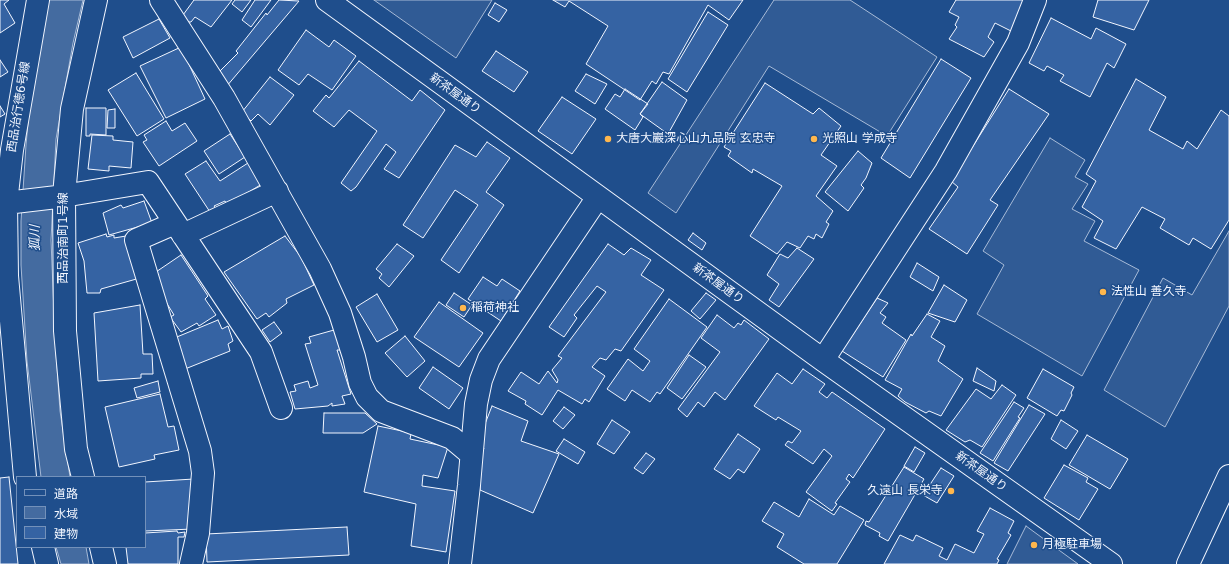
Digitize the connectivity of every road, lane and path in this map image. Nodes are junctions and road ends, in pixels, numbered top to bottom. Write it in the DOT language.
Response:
graph roads {
  1 [pos="38,0"];
  2 [pos="96,0"];
  3 [pos="161,0"];
  4 [pos="327,0"];
  5 [pos="1035,0"];
  6 [pos="277,191"];
  7 [pos="60,196"];
  8 [pos="598,197"];
  9 [pos="8,200"];
  10 [pos="179,229"];
  11 [pos="5,316"];
  12 [pos="823,360"];
  13 [pos="280,408"];
  14 [pos="471,454"];
  15 [pos="25,476"];
  16 [pos="84,476"];
  17 [pos="1229,476"];
  18 [pos="43,548"];
  19 [pos="101,548"];
  20 [pos="47,564"];
  21 [pos="105,564"];
  22 [pos="191,564"];
  23 [pos="460,564"];
  24 [pos="1111,564"];
  25 [pos="1188,564"];
  1 -- 9 [label="street, 西品治行徳6号線"];
  2 -- 7 [label="street, 西品治南町1号線"];
  3 -- 6 [label="street"];
  4 -- 8 [label="street, 新茶屋通り"];
  5 -- 12 [label="street"];
  6 -- 10 [label="street"];
  6 -- 14 [label="street"];
  7 -- 9 [label="street"];
  7 -- 10 [label="street"];
  7 -- 16 [label="street, 西品治南町1号線"];
  8 -- 12 [label="street, 新茶屋通り"];
  8 -- 14 [label="street"];
  9 -- 11 [label="street, 西品治行徳6号線"];
  10 -- 13 [label="street"];
  10 -- 22 [label="street"];
  11 -- 15 [label="street, 西品治行徳6号線"];
  12 -- 24 [label="street, 新茶屋通り"];
  14 -- 23 [label="street"];
  17 -- 25 [label="street"];
  18 -- 20 [label="street"];
  19 -- 21 [label="street"];
}
